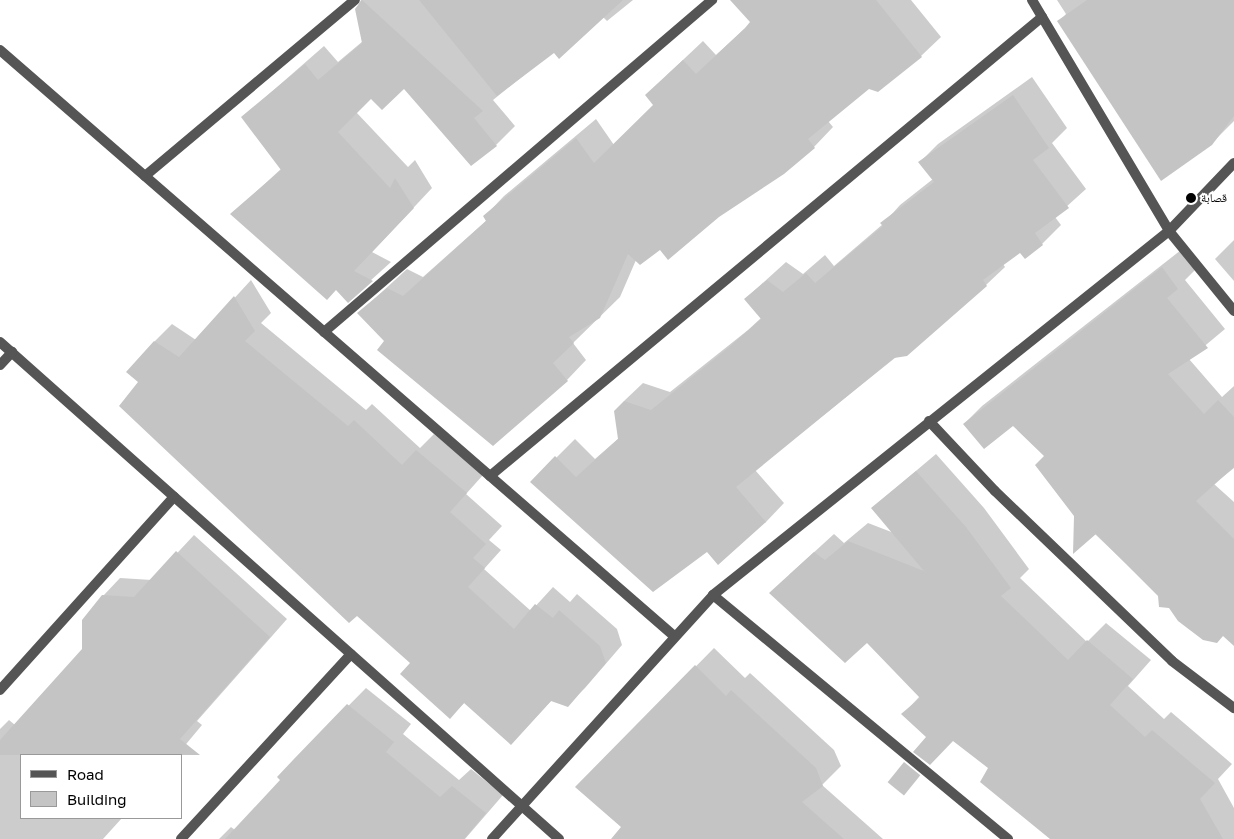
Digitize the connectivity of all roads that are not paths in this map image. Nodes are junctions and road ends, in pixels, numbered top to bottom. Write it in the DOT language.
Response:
graph roads {
  1 [pos="355,0"];
  2 [pos="712,0"];
  3 [pos="1032,0"];
  4 [pos="1042,17"];
  5 [pos="0,50"];
  6 [pos="1234,164"];
  7 [pos="145,176"];
  8 [pos="1170,231"];
  9 [pos="1234,311"];
  10 [pos="324,332"];
  11 [pos="0,342"];
  12 [pos="12,352"];
  13 [pos="0,365"];
  14 [pos="929,420"];
  15 [pos="490,476"];
  16 [pos="174,497"];
  17 [pos="713,595"];
  18 [pos="674,636"];
  19 [pos="351,654"];
  20 [pos="0,690"];
  21 [pos="1234,708"];
  22 [pos="522,806"];
  23 [pos="181,839"];
  24 [pos="492,839"];
  25 [pos="559,839"];
  26 [pos="1008,839"];
  1 -- 7 [label="street"];
  2 -- 10 [label="street"];
  3 -- 4 [label="street"];
  4 -- 8 [label="street"];
  4 -- 15 [label="street"];
  5 -- 7 [label="street"];
  6 -- 8 [label="street"];
  7 -- 10 [label="street"];
  8 -- 9 [label="street"];
  8 -- 14 [label="street"];
  10 -- 15 [label="street"];
  11 -- 12 [label="street"];
  12 -- 13 [label="street"];
  12 -- 16 [label="street"];
  14 -- 17 [label="street"];
  14 -- 21 [label="street"];
  15 -- 18 [label="street"];
  16 -- 19 [label="street"];
  16 -- 20 [label="street"];
  17 -- 18 [label="street"];
  17 -- 26 [label="street"];
  18 -- 22 [label="street"];
  19 -- 22 [label="street"];
  19 -- 23 [label="street"];
  22 -- 24 [label="street"];
  22 -- 25 [label="street"];
}
